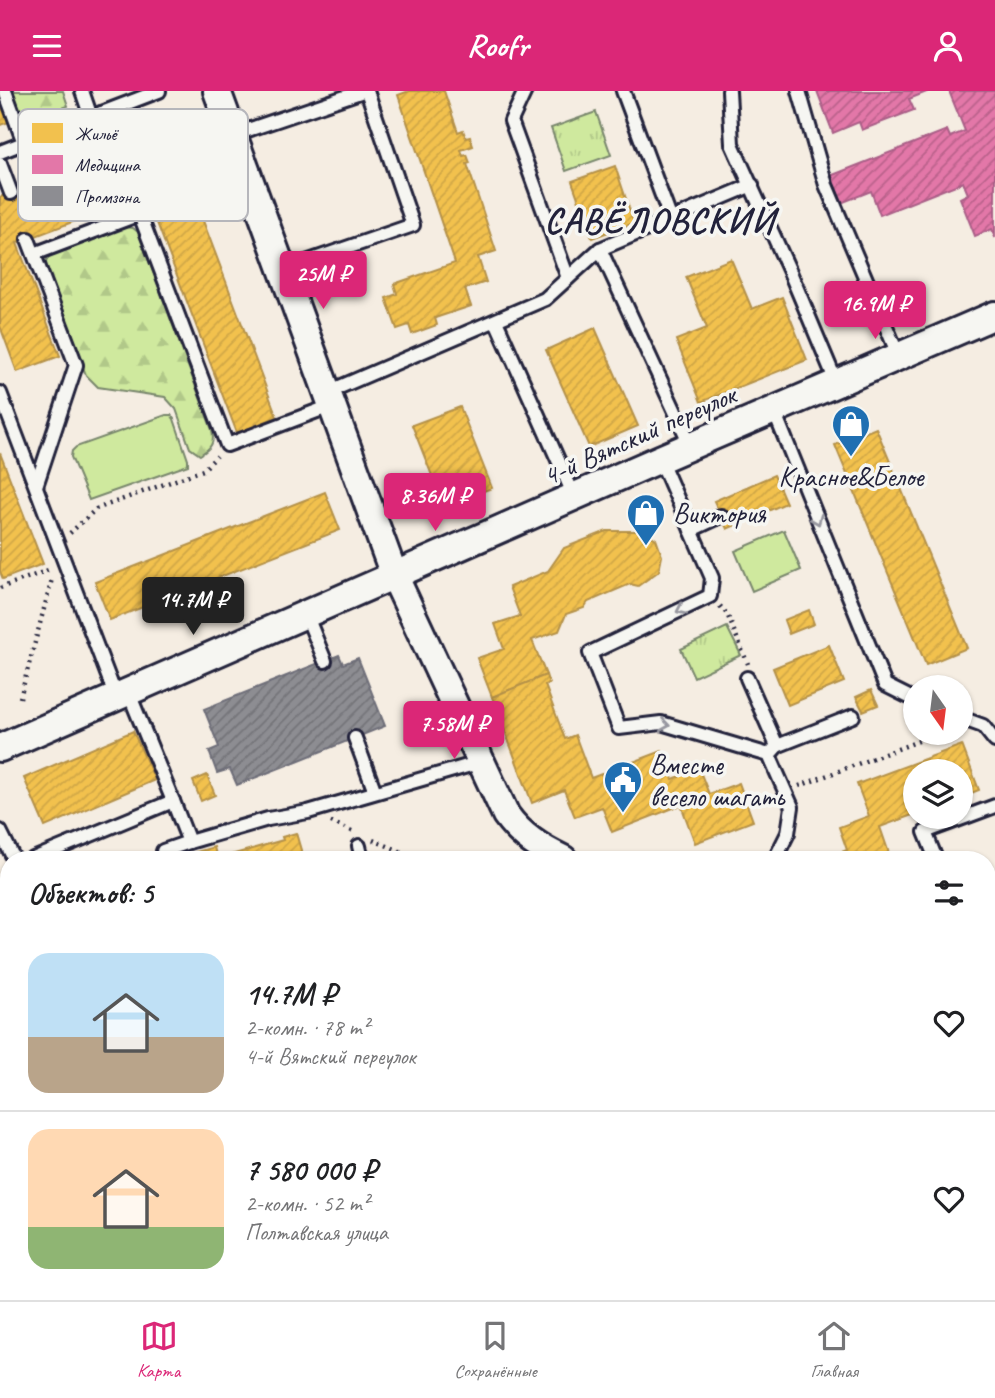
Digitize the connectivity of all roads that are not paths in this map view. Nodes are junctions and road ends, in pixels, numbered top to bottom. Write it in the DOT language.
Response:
graph roads {
  1 [pos="5,91"];
  2 [pos="82,91"];
  3 [pos="159,91"];
  4 [pos="217,91"];
  5 [pos="365,91"];
  6 [pos="525,91"];
  7 [pos="623,91"];
  8 [pos="729,91"];
  9 [pos="799,91"];
  10 [pos="92,109"];
  11 [pos="112,109"];
  12 [pos="224,109"];
  13 [pos="18,127"];
  14 [pos="248,130"];
  15 [pos="18,145"];
  16 [pos="0,152"];
  17 [pos="0,164"];
  18 [pos="248,176"];
  19 [pos="752,185"];
  20 [pos="11,193"];
  21 [pos="671,219"];
  22 [pos="123,221"];
  23 [pos="141,221"];
  24 [pos="28,239"];
  25 [pos="600,249"];
  26 [pos="34,254"];
  27 [pos="283,270"];
  28 [pos="568,278"];
  29 [pos="995,316"];
  30 [pos="496,321"];
  31 [pos="899,357"];
  32 [pos="837,384"];
  33 [pos="0,393"];
  34 [pos="330,399"];
  35 [pos="774,411"];
  36 [pos="691,446"];
  37 [pos="660,459"];
  38 [pos="36,486"];
  39 [pos="575,498"];
  40 [pos="721,516"];
  41 [pos="693,535"];
  42 [pos="394,575"];
  43 [pos="306,614"];
  44 [pos="325,661"];
  45 [pos="747,678"];
  46 [pos="122,694"];
  47 [pos="903,694"];
  48 [pos="853,716"];
  49 [pos="973,722"];
  50 [pos="355,738"];
  51 [pos="995,741"];
  52 [pos="0,748"];
  53 [pos="773,750"];
  54 [pos="481,762"];
  55 [pos="375,792"];
  56 [pos="173,801"];
  57 [pos="995,806"];
  58 [pos="0,831"];
  59 [pos="188,842"];
  60 [pos="10,851"];
  61 [pos="52,851"];
  62 [pos="163,851"];
  63 [pos="549,851"];
  64 [pos="779,851"];
  65 [pos="933,851"];
  1 -- 13 [label="lane"];
  2 -- 10 [label="lane"];
  3 -- 11 [label="lane"];
  4 -- 12 [label="street"];
  5 -- 14 [label="lane"];
  5 -- 27 [label="lane"];
  6 -- 28 [label="lane"];
  7 -- 21 [label="lane"];
  8 -- 19 [label="lane"];
  9 -- 31 [label="lane"];
  15 -- 16 [label="lane"];
  17 -- 20 [label="lane"];
  18 -- 27 [label="street"];
  19 -- 21 [label="lane"];
  19 -- 32 [label="lane"];
  21 -- 25 [label="lane"];
  22 -- 26 [label="lane"];
  23 -- 34 [label="lane"];
  24 -- 26 [label="lane"];
  25 -- 28 [label="lane"];
  25 -- 36 [label="lane"];
  26 -- 38 [label="lane"];
  27 -- 34 [label="street"];
  28 -- 30 [label="lane"];
  29 -- 31 [label="street, 4-й Вятский переулок"];
  30 -- 34 [label="lane"];
  30 -- 39 [label="lane"];
  31 -- 32 [label="street, 4-й Вятский переулок"];
  32 -- 35 [label="street, 4-й Вятский переулок"];
  33 -- 38 [label="lane"];
  34 -- 42 [label="street"];
  35 -- 36 [label="street, 4-й Вятский переулок"];
  35 -- 47 [label="lane, one-way"];
  36 -- 37 [label="street, 4-й Вятский переулок"];
  37 -- 39 [label="street, 4-й Вятский переулок"];
  37 -- 41 [label="lane"];
  38 -- 46 [label="lane"];
  39 -- 42 [label="street, 4-й Вятский переулок"];
  40 -- 41 [label="lane"];
  41 -- 53 [label="lane, one-way"];
  42 -- 43 [label="street, 4-й Вятский переулок"];
  42 -- 54 [label="street"];
  43 -- 44 [label="lane"];
  43 -- 46 [label="street, 4-й Вятский переулок"];
  45 -- 53 [label="lane"];
  46 -- 52 [label="street, 4-й Вятский переулок"];
  46 -- 56 [label="lane"];
  48 -- 53 [label="lane"];
  49 -- 51 [label="lane"];
  50 -- 55 [label="lane"];
  53 -- 64 [label="lane"];
  54 -- 55 [label="lane"];
  54 -- 63 [label="street"];
  55 -- 59 [label="lane"];
  56 -- 59 [label="lane"];
  56 -- 61 [label="lane"];
  57 -- 65 [label="lane"];
  58 -- 60 [label="lane"];
  59 -- 62 [label="lane"];
}
